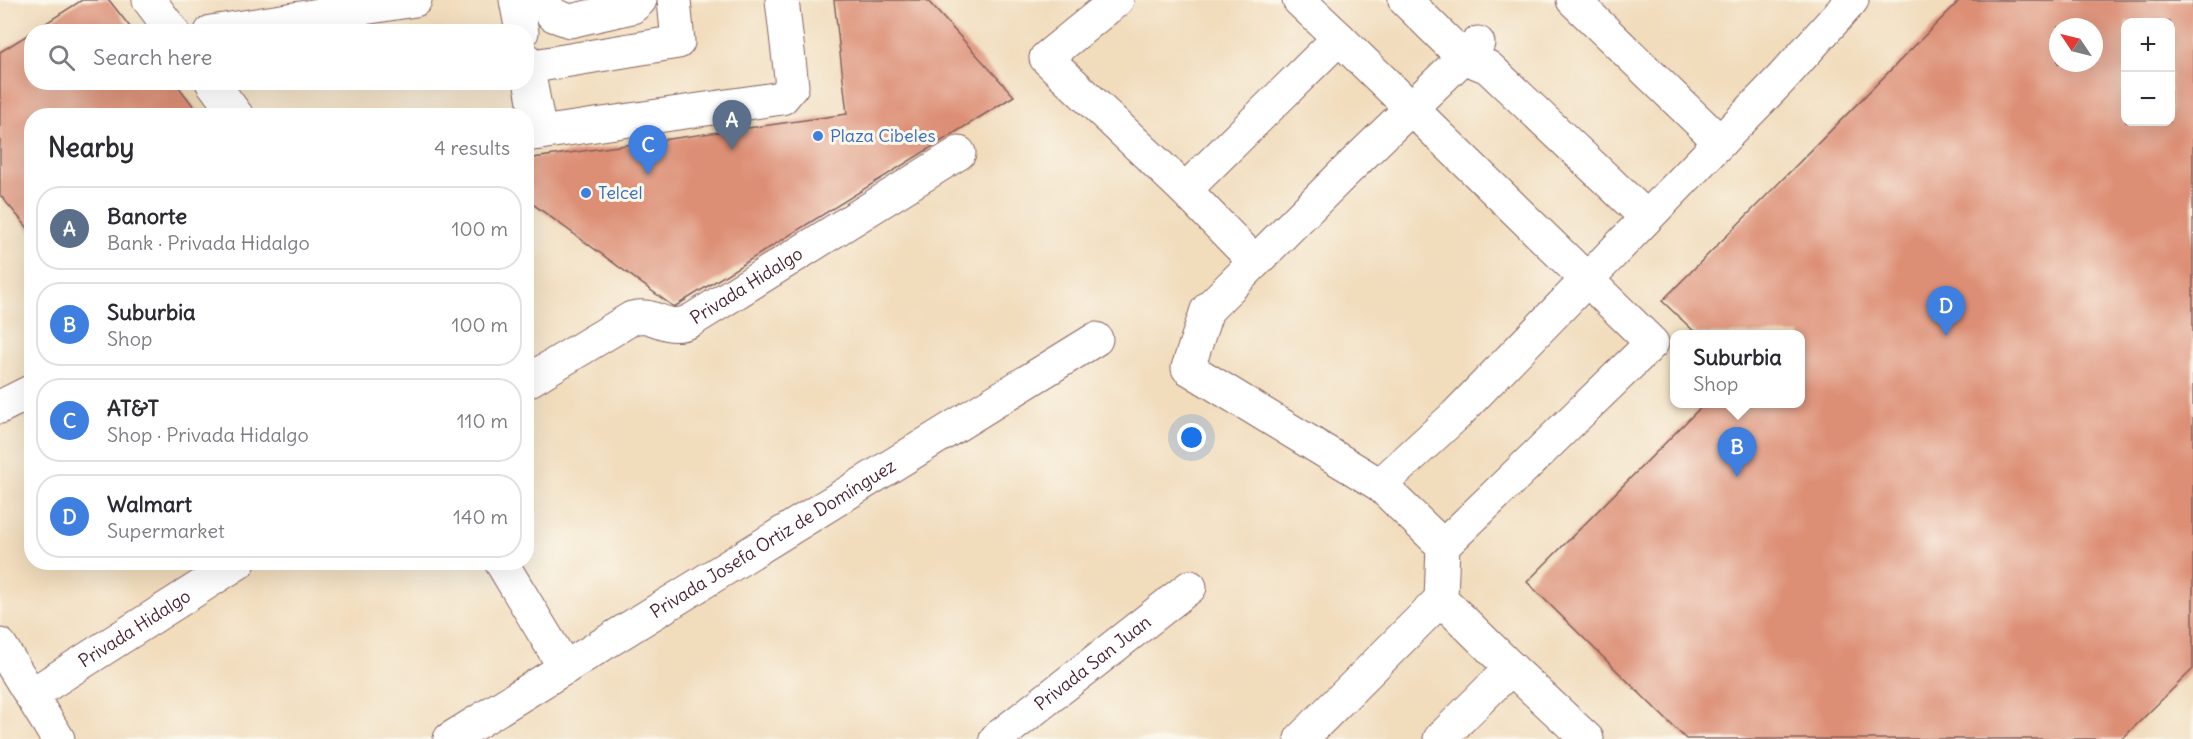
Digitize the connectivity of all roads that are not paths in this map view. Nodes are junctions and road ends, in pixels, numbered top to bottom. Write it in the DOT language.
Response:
graph roads {
  1 [pos="149,0"];
  2 [pos="415,0"];
  3 [pos="516,0"];
  4 [pos="542,0"];
  5 [pos="640,0"];
  6 [pos="674,0"];
  7 [pos="782,0"];
  8 [pos="1117,0"];
  9 [pos="1299,0"];
  10 [pos="1405,0"];
  11 [pos="1436,0"];
  12 [pos="1573,0"];
  13 [pos="1852,0"];
  14 [pos="167,24"];
  15 [pos="262,24"];
  16 [pos="520,24"];
  17 [pos="1339,38"];
  18 [pos="1476,56"];
  19 [pos="534,62"];
  20 [pos="218,90"];
  21 [pos="529,90"];
  22 [pos="231,108"];
  23 [pos="531,108"];
  24 [pos="1412,108"];
  25 [pos="534,134"];
  26 [pos="1720,142"];
  27 [pos="959,153"];
  28 [pos="1185,190"];
  29 [pos="1646,218"];
  30 [pos="1255,262"];
  31 [pos="1586,280"];
  32 [pos="1096,339"];
  33 [pos="534,377"];
  34 [pos="24,395"];
  35 [pos="0,407"];
  36 [pos="1380,485"];
  37 [pos="1443,546"];
  38 [pos="226,570"];
  39 [pos="506,570"];
  40 [pos="1190,587"];
  41 [pos="1441,599"];
  42 [pos="0,645"];
  43 [pos="565,668"];
  44 [pos="1510,669"];
  45 [pos="31,694"];
  46 [pos="58,739"];
  47 [pos="450,739"];
  48 [pos="996,739"];
  49 [pos="1301,739"];
  50 [pos="1440,739"];
  51 [pos="1587,739"];
  1 -- 14 [label="street"];
  2 -- 15 [label="street"];
  3 -- 16 [label="street"];
  4 -- 5 [label="street"];
  6 -- 19 [label="street"];
  7 -- 25 [label="street"];
  8 -- 28 [label="street"];
  9 -- 17 [label="street"];
  10 -- 18 [label="street"];
  11 -- 18 [label="street"];
  12 -- 26 [label="street"];
  13 -- 26 [label="street"];
  17 -- 24 [label="street"];
  17 -- 28 [label="street"];
  18 -- 24 [label="street"];
  18 -- 29 [label="street"];
  20 -- 22 [label="street"];
  21 -- 23 [label="street"];
  24 -- 30 [label="street"];
  24 -- 31 [label="street"];
  26 -- 29 [label="street"];
  27 -- 33 [label="street, Privada Hidalgo"];
  28 -- 30 [label="street"];
  29 -- 31 [label="street"];
  30 -- 36 [label="street"];
  31 -- 36 [label="street"];
  31 -- 37 [label="street"];
  32 -- 43 [label="street, Privada Josefa Ortiz de Domínguez"];
  34 -- 35 [label="street"];
  36 -- 37 [label="street"];
  37 -- 41 [label="street"];
  38 -- 45 [label="street, Privada Hidalgo"];
  39 -- 43 [label="street"];
  40 -- 48 [label="street, Privada San Juan"];
  41 -- 44 [label="street"];
  41 -- 49 [label="street"];
  42 -- 45 [label="street"];
  43 -- 47 [label="street, Privada Josefa Ortiz de Domínguez"];
  44 -- 50 [label="street"];
  44 -- 51 [label="street"];
  45 -- 46 [label="street"];
}
